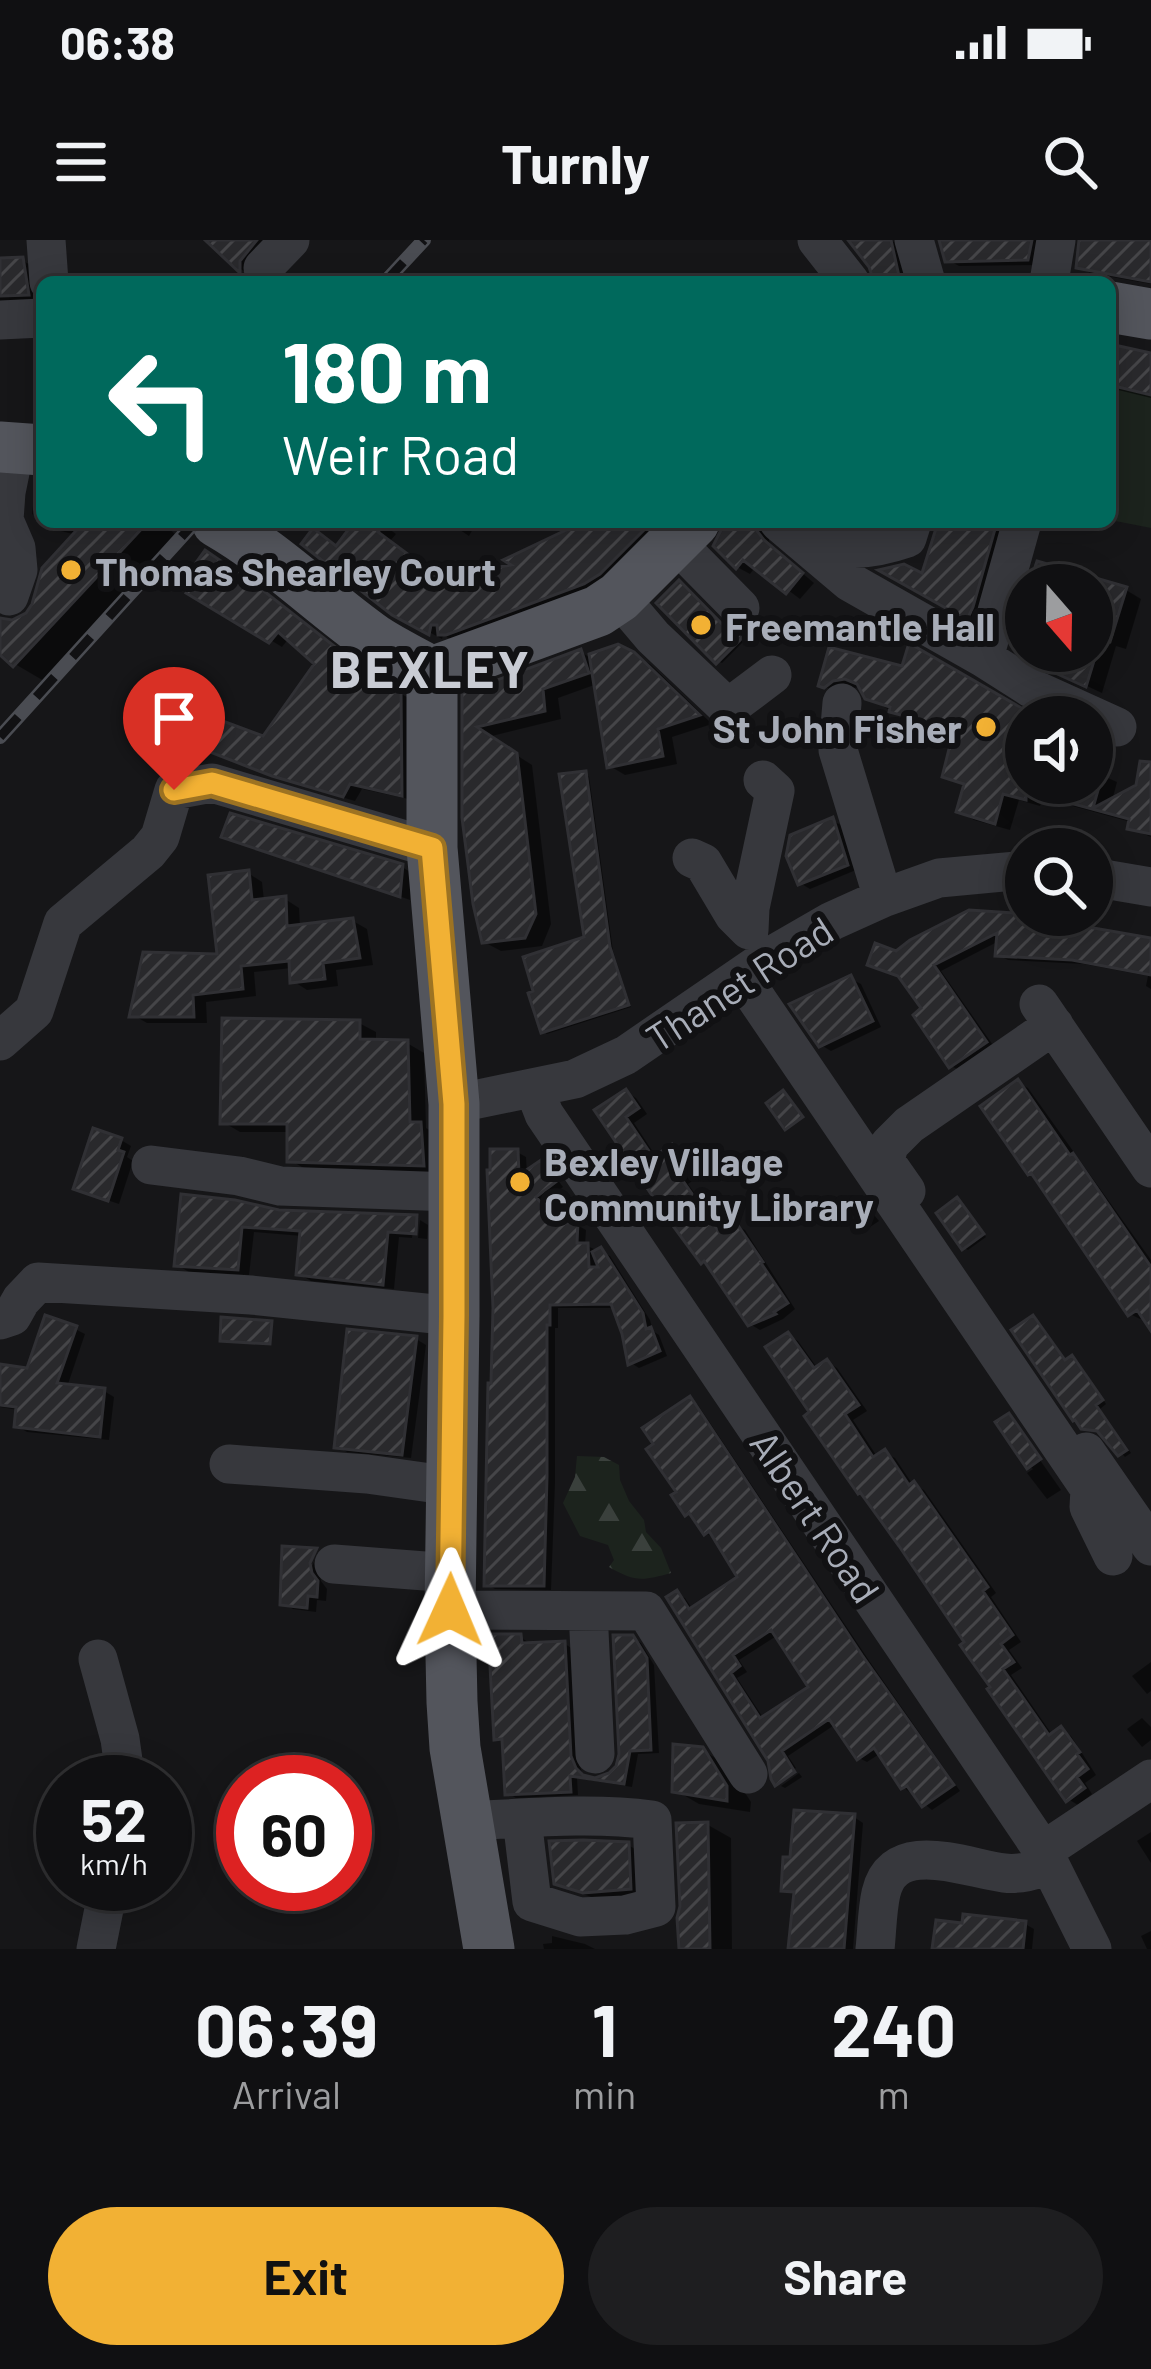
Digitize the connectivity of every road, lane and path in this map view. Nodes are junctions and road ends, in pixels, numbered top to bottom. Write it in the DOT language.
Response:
graph roads {
  1 [pos="46,240"];
  2 [pos="817,240"];
  3 [pos="914,240"];
  4 [pos="1056,240"];
  5 [pos="49,276"];
  6 [pos="845,276"];
  7 [pos="924,276"];
  8 [pos="1050,276"];
  9 [pos="1116,308"];
  10 [pos="1151,314"];
  11 [pos="36,318"];
  12 [pos="0,320"];
  13 [pos="19,448"];
  14 [pos="786,528"];
  15 [pos="802,528"];
  16 [pos="910,528"];
  17 [pos="1020,528"];
  18 [pos="250,530"];
  19 [pos="684,532"];
  20 [pos="9,596"];
  21 [pos="619,597"];
  22 [pos="740,608"];
  23 [pos="984,658"];
  24 [pos="432,672"];
  25 [pos="772,675"];
  26 [pos="842,703"];
  27 [pos="1117,728"];
  28 [pos="763,780"];
  29 [pos="432,848"];
  30 [pos="692,857"];
  31 [pos="1005,872"];
  32 [pos="1113,881"];
  33 [pos="1151,887"];
  34 [pos="883,898"];
  35 [pos="752,955"];
  36 [pos="0,1041"];
  37 [pos="534,1088"];
  38 [pos="454,1104"];
  39 [pos="151,1165"];
  40 [pos="1151,1168"];
  41 [pos="453,1192"];
  42 [pos="454,1316"];
  43 [pos="0,1320"];
  44 [pos="230,1465"];
  45 [pos="452,1486"];
  46 [pos="1132,1551"];
  47 [pos="334,1564"];
  48 [pos="450,1591"];
  49 [pos="588,1611"];
  50 [pos="98,1659"];
  51 [pos="595,1754"];
  52 [pos="123,1755"];
  53 [pos="748,1774"];
  54 [pos="1151,1779"];
  55 [pos="522,1819"];
  56 [pos="467,1821"];
  57 [pos="1047,1858"];
  58 [pos="104,1911"];
  59 [pos="97,1949"];
  60 [pos="489,1949"];
  61 [pos="875,1949"];
  62 [pos="1092,1949"];
  1 -- 5 [label="street"];
  2 -- 6 [label="street"];
  3 -- 7 [label="street"];
  4 -- 8 [label="street"];
  9 -- 10 [label="main road"];
  11 -- 12 [label="street"];
  13 -- 20 [label="street"];
  14 -- 23 [label="street"];
  15 -- 16 [label="street"];
  17 -- 23 [label="street"];
  18 -- 24 [label="main road"];
  19 -- 21 [label="main road"];
  19 -- 22 [label="street"];
  21 -- 24 [label="main road"];
  21 -- 25 [label="street"];
  23 -- 27 [label="street"];
  24 -- 29 [label="main road"];
  26 -- 34 [label="street"];
  28 -- 35 [label="street"];
  29 -- 36 [label="street"];
  29 -- 38 [label="main road"];
  30 -- 35 [label="street"];
  31 -- 34 [label="street, Thanet Road"];
  32 -- 33 [label="street"];
  34 -- 35 [label="street, Thanet Road"];
  35 -- 37 [label="street, Thanet Road"];
  35 -- 46 [label="street"];
  37 -- 38 [label="street, Thanet Road"];
  37 -- 57 [label="street, Albert Road"];
  38 -- 41 [label="main road"];
  39 -- 41 [label="street"];
  40 -- 46 [label="street"];
  41 -- 42 [label="main road"];
  42 -- 43 [label="street"];
  42 -- 45 [label="main road"];
  44 -- 45 [label="street"];
  45 -- 48 [label="main road"];
  47 -- 48 [label="street"];
  48 -- 49 [label="street"];
  48 -- 56 [label="main road"];
  49 -- 51 [label="street"];
  49 -- 53 [label="street"];
  50 -- 52 [label="street"];
  54 -- 57 [label="street"];
  55 -- 56 [label="street"];
  56 -- 60 [label="main road"];
  57 -- 61 [label="street"];
  57 -- 62 [label="street, Albert Road"];
  58 -- 59 [label="street"];
}
